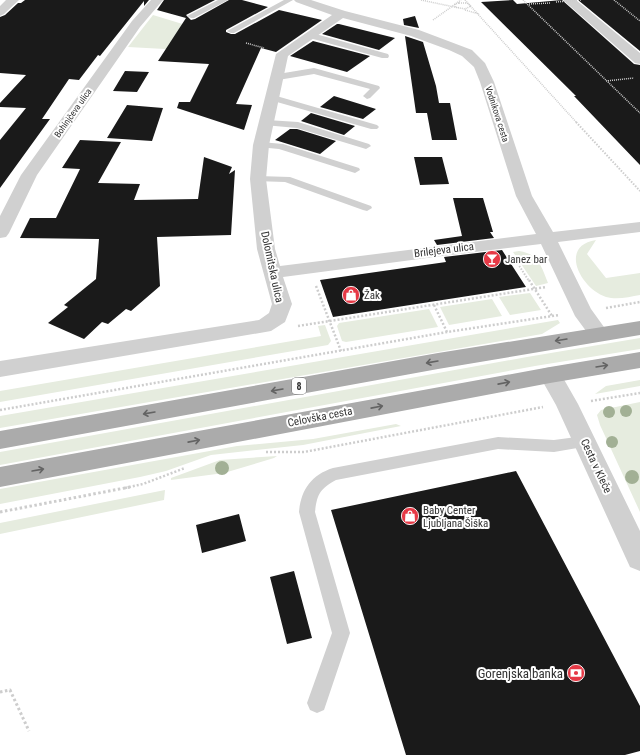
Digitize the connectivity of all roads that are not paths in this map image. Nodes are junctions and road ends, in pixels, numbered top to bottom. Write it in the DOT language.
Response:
graph roads {
  1 [pos="13,0"];
  2 [pos="157,0"];
  3 [pos="224,0"];
  4 [pos="289,0"];
  5 [pos="300,0"];
  6 [pos="569,0"];
  7 [pos="0,12"];
  8 [pos="341,14"];
  9 [pos="191,16"];
  10 [pos="231,31"];
  11 [pos="309,35"];
  12 [pos="386,56"];
  13 [pos="640,60"];
  14 [pos="278,77"];
  15 [pos="367,96"];
  16 [pos="273,98"];
  17 [pos="267,122"];
  18 [pos="374,127"];
  19 [pos="261,145"];
  20 [pos="366,146"];
  21 [pos="355,170"];
  22 [pos="258,179"];
  23 [pos="367,208"];
  24 [pos="640,227"];
  25 [pos="0,232"];
  26 [pos="547,237"];
  27 [pos="272,273"];
  28 [pos="640,328"];
  29 [pos="599,334"];
  30 [pos="640,360"];
  31 [pos="0,369"];
  32 [pos="550,375"];
  33 [pos="0,440"];
  34 [pos="584,442"];
  35 [pos="0,477"];
  36 [pos="640,558"];
  37 [pos="316,703"];
  1 -- 7 [label="street"];
  2 -- 25 [label="street, Bohinjčeva ulica"];
  3 -- 9 [label="lane"];
  4 -- 10 [label="lane"];
  5 -- 8 [label="street, Vodnikova cesta"];
  6 -- 13 [label="street"];
  8 -- 11 [label="street"];
  8 -- 26 [label="street, Vodnikova cesta"];
  11 -- 12 [label="lane"];
  11 -- 14 [label="street, Dolomitska ulica"];
  14 -- 15 [label="lane"];
  14 -- 16 [label="street, Dolomitska ulica"];
  16 -- 17 [label="street, Dolomitska ulica"];
  16 -- 18 [label="lane"];
  17 -- 19 [label="street, Dolomitska ulica"];
  17 -- 20 [label="lane"];
  19 -- 21 [label="lane"];
  19 -- 22 [label="street, Dolomitska ulica"];
  22 -- 23 [label="lane"];
  22 -- 27 [label="street, Dolomitska ulica"];
  24 -- 26 [label="street, Brilejeva ulica"];
  26 -- 27 [label="street, Brilejeva ulica"];
  26 -- 29 [label="street, Vodnikova cesta"];
  27 -- 31 [label="street, Dolomitska ulica"];
  28 -- 29 [label="main road, 8"];
  29 -- 33 [label="main road, 8, one-way"];
  32 -- 30 [label="main road, Celovška cesta, one-way"];
  32 -- 34 [label="street, Cesta v Kleče"];
  35 -- 32 [label="main road, Celovška cesta, one-way"];
  34 -- 36 [label="street, Cesta v Kleče"];
  34 -- 37 [label="lane"];
}
